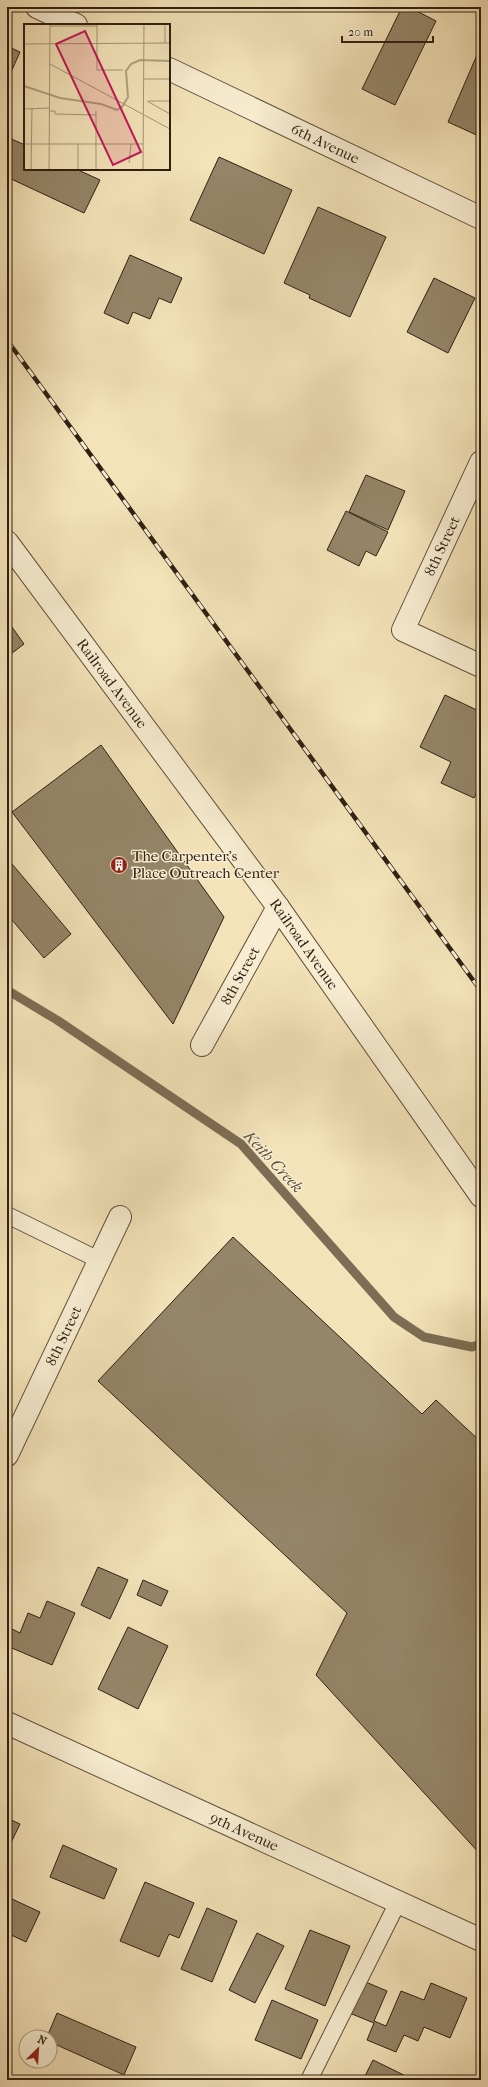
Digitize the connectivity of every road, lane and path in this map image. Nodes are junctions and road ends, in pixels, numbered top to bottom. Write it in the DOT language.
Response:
graph roads {
  1 [pos="37,7"];
  2 [pos="74,24"];
  3 [pos="170,69"];
  4 [pos="481,218"];
  5 [pos="481,462"];
  6 [pos="7,542"];
  7 [pos="481,666"];
  8 [pos="278,907"];
  9 [pos="202,1045"];
  10 [pos="481,1196"];
  11 [pos="7,1216"];
  12 [pos="120,1217"];
  13 [pos="99,1260"];
  14 [pos="7,1455"];
  15 [pos="7,1723"];
  16 [pos="398,1902"];
  17 [pos="481,1940"];
  18 [pos="309,2080"];
  1 -- 2 [label="street"];
  3 -- 4 [label="street, 6th Avenue"];
  5 -- 7 [label="street, 8th Street"];
  6 -- 8 [label="street, Railroad Avenue"];
  8 -- 9 [label="street, 8th Street"];
  8 -- 10 [label="street, Railroad Avenue"];
  11 -- 13 [label="lane"];
  12 -- 13 [label="street, 8th Street"];
  13 -- 14 [label="street, 8th Street"];
  15 -- 16 [label="street, 9th Avenue"];
  16 -- 17 [label="street, 9th Avenue"];
  16 -- 18 [label="lane"];
}
